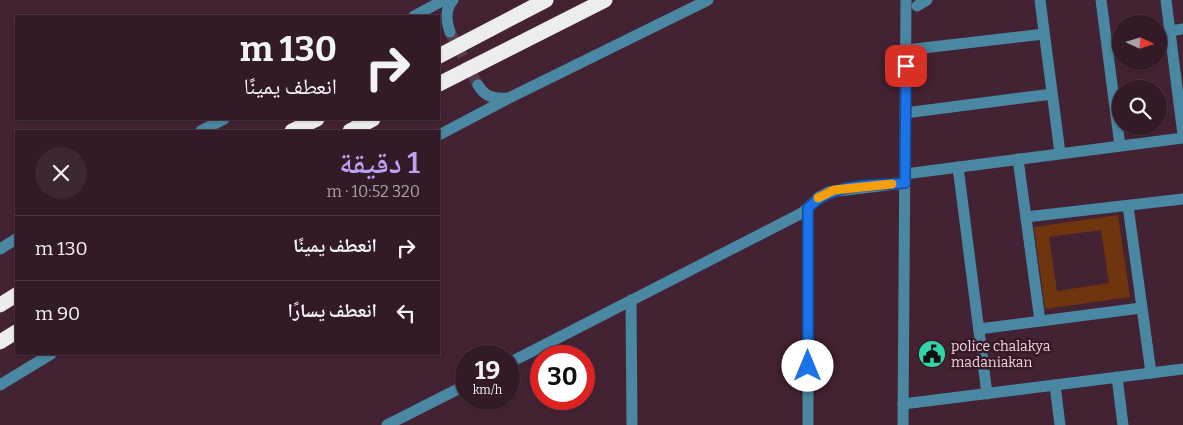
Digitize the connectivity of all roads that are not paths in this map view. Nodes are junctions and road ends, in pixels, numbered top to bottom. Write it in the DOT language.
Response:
graph roads {
  1 [pos="444,0"];
  2 [pos="453,0"];
  3 [pos="546,0"];
  4 [pos="605,0"];
  5 [pos="708,0"];
  6 [pos="1040,0"];
  7 [pos="1101,0"];
  8 [pos="1166,0"];
  9 [pos="917,2"];
  10 [pos="416,15"];
  11 [pos="1183,29"];
  12 [pos="1170,31"];
  13 [pos="450,32"];
  14 [pos="1044,34"];
  15 [pos="906,50"];
  16 [pos="440,55"];
  17 [pos="440,83"];
  18 [pos="478,85"];
  19 [pos="1180,91"];
  20 [pos="1052,94"];
  21 [pos="508,98"];
  22 [pos="906,113"];
  23 [pos="222,120"];
  24 [pos="315,120"];
  25 [pos="371,120"];
  26 [pos="203,130"];
  27 [pos="294,130"];
  28 [pos="352,130"];
  29 [pos="440,134"];
  30 [pos="1183,136"];
  31 [pos="1120,146"];
  32 [pos="1060,153"];
  33 [pos="1018,159"];
  34 [pos="958,167"];
  35 [pos="905,178"];
  36 [pos="1183,199"];
  37 [pos="1128,206"];
  38 [pos="808,208"];
  39 [pos="1026,218"];
  40 [pos="15,240"];
  41 [pos="0,249"];
  42 [pos="15,296"];
  43 [pos="631,300"];
  44 [pos="0,305"];
  45 [pos="1141,308"];
  46 [pos="1040,321"];
  47 [pos="979,329"];
  48 [pos="15,333"];
  49 [pos="0,342"];
  50 [pos="49,355"];
  51 [pos="520,357"];
  52 [pos="1183,368"];
  53 [pos="1151,373"];
  54 [pos="1117,377"];
  55 [pos="0,385"];
  56 [pos="1055,385"];
  57 [pos="455,390"];
  58 [pos="987,394"];
  59 [pos="903,404"];
  60 [pos="395,423"];
  61 [pos="632,425"];
  62 [pos="808,425"];
  63 [pos="903,425"];
  64 [pos="1060,425"];
  65 [pos="1123,425"];
  1 -- 10 [label="street"];
  2 -- 13 [label="street"];
  3 -- 16 [label="highway"];
  4 -- 17 [label="highway"];
  5 -- 21 [label="street"];
  6 -- 14 [label="street"];
  7 -- 31 [label="street"];
  8 -- 12 [label="street"];
  9 -- 15 [label="street"];
  11 -- 12 [label="street"];
  12 -- 19 [label="street"];
  14 -- 15 [label="street"];
  14 -- 20 [label="street"];
  15 -- 22 [label="street"];
  18 -- 21 [label="street"];
  19 -- 30 [label="street"];
  20 -- 22 [label="street"];
  20 -- 32 [label="street"];
  21 -- 29 [label="street"];
  22 -- 35 [label="street"];
  23 -- 26 [label="street"];
  24 -- 27 [label="highway"];
  25 -- 28 [label="highway"];
  30 -- 31 [label="street"];
  31 -- 32 [label="street"];
  32 -- 33 [label="street"];
  33 -- 34 [label="street"];
  33 -- 39 [label="street"];
  34 -- 35 [label="street"];
  34 -- 47 [label="street"];
  35 -- 38 [label="street"];
  35 -- 59 [label="street"];
  36 -- 37 [label="street"];
  37 -- 39 [label="street"];
  37 -- 45 [label="street"];
  38 -- 43 [label="street"];
  38 -- 62 [label="street"];
  39 -- 46 [label="street"];
  40 -- 41 [label="street"];
  42 -- 44 [label="highway"];
  43 -- 51 [label="street"];
  43 -- 61 [label="street"];
  45 -- 46 [label="street"];
  45 -- 53 [label="street"];
  46 -- 47 [label="street"];
  47 -- 58 [label="street"];
  48 -- 49 [label="highway"];
  50 -- 55 [label="street"];
  52 -- 53 [label="street"];
  53 -- 54 [label="street"];
  54 -- 56 [label="street"];
  54 -- 65 [label="street"];
  56 -- 58 [label="street"];
  56 -- 64 [label="street"];
  57 -- 60 [label="street"];
  58 -- 59 [label="street"];
  59 -- 63 [label="street"];
}
